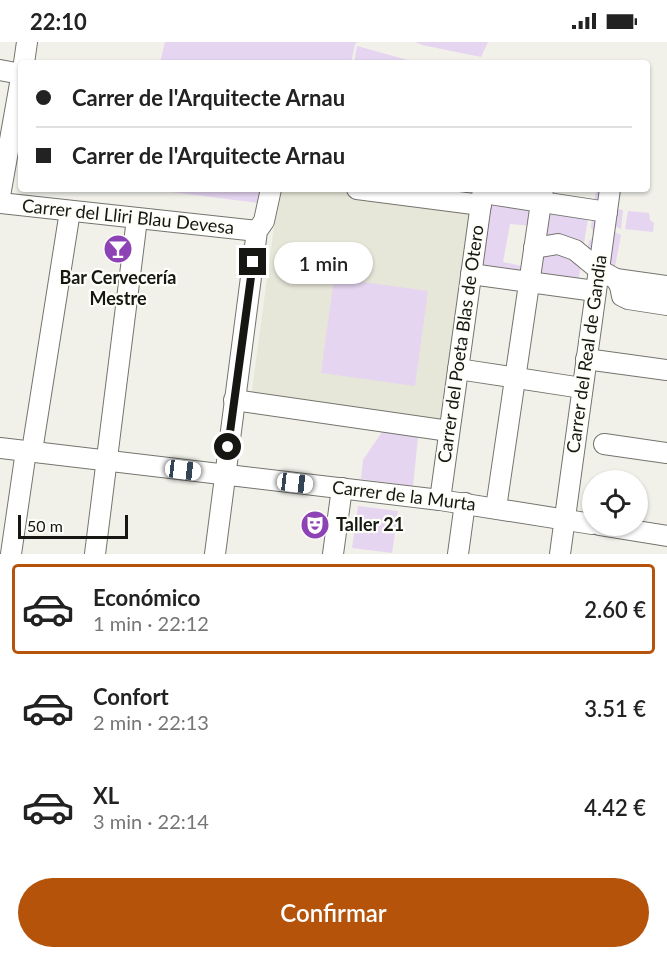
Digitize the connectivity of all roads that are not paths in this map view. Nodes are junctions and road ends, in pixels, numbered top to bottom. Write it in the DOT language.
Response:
graph roads {
  1 [pos="27,42"];
  2 [pos="24,60"];
  3 [pos="0,70"];
  4 [pos="18,75"];
  5 [pos="18,91"];
  6 [pos="3,166"];
  7 [pos="270,192"];
  8 [pos="411,192"];
  9 [pos="610,192"];
  10 [pos="0,196"];
  11 [pos="482,196"];
  12 [pos="542,196"];
  13 [pos="0,203"];
  14 [pos="70,211"];
  15 [pos="607,212"];
  16 [pos="137,219"];
  17 [pos="257,231"];
  18 [pos="534,248"];
  19 [pos="598,269"];
  20 [pos="471,274"];
  21 [pos="616,279"];
  22 [pos="529,282"];
  23 [pos="667,286"];
  24 [pos="595,291"];
  25 [pos="667,305"];
  26 [pos="586,360"];
  27 [pos="458,369"];
  28 [pos="667,370"];
  29 [pos="515,378"];
  30 [pos="582,388"];
  31 [pos="234,400"];
  32 [pos="449,431"];
  33 [pos="604,444"];
  34 [pos="0,447"];
  35 [pos="29,451"];
  36 [pos="667,453"];
  37 [pos="108,460"];
  38 [pos="225,474"];
  39 [pos="342,488"];
  40 [pos="440,500"];
  41 [pos="465,503"];
  42 [pos="496,508"];
  43 [pos="564,519"];
  44 [pos="582,522"];
  45 [pos="648,533"];
  46 [pos="667,536"];
  47 [pos="10,554"];
  48 [pos="95,554"];
  49 [pos="215,554"];
  50 [pos="335,554"];
  51 [pos="458,554"];
  52 [pos="560,554"];
  1 -- 2 [label="street"];
  3 -- 4 [label="street"];
  5 -- 6 [label="street"];
  6 -- 10 [label="street"];
  7 -- 17 [label="street"];
  8 -- 11 [label="street"];
  9 -- 15 [label="street, Carrer del Real de Gandia"];
  11 -- 12 [label="street"];
  11 -- 20 [label="street, Carrer del Poeta Blas de Otero"];
  12 -- 15 [label="street"];
  12 -- 18 [label="street"];
  13 -- 14 [label="street, Carrer del Lliri Blau Devesa"];
  14 -- 16 [label="street, Carrer del Lliri Blau Devesa"];
  14 -- 35 [label="street"];
  15 -- 19 [label="street, Carrer del Real de Gandia"];
  16 -- 17 [label="street, Carrer del Lliri Blau Devesa"];
  16 -- 37 [label="street"];
  17 -- 31 [label="street"];
  18 -- 19 [label="street"];
  18 -- 22 [label="street"];
  19 -- 21 [label="street"];
  19 -- 24 [label="street, Carrer del Real de Gandia"];
  20 -- 22 [label="street"];
  20 -- 27 [label="street, Carrer del Poeta Blas de Otero"];
  21 -- 23 [label="street"];
  21 -- 25 [label="street"];
  22 -- 24 [label="street"];
  22 -- 29 [label="street"];
  24 -- 26 [label="street, Carrer del Real de Gandia"];
  26 -- 28 [label="street"];
  26 -- 30 [label="street, Carrer del Real de Gandia"];
  27 -- 29 [label="street"];
  27 -- 32 [label="street, Carrer del Poeta Blas de Otero"];
  29 -- 30 [label="street"];
  29 -- 42 [label="street"];
  30 -- 43 [label="street, Carrer del Real de Gandia"];
  31 -- 32 [label="street"];
  31 -- 38 [label="street"];
  32 -- 40 [label="street, Carrer del Poeta Blas de Otero"];
  33 -- 36 [label="street"];
  34 -- 35 [label="street, Carrer de la Murta"];
  35 -- 37 [label="street, Carrer de la Murta"];
  35 -- 47 [label="street"];
  37 -- 38 [label="street, Carrer de la Murta"];
  37 -- 48 [label="street"];
  38 -- 39 [label="street, Carrer de la Murta"];
  38 -- 49 [label="street"];
  39 -- 40 [label="street, Carrer de la Murta"];
  39 -- 50 [label="street"];
  40 -- 41 [label="street, Carrer de la Murta"];
  41 -- 42 [label="street, Carrer de la Murta"];
  41 -- 51 [label="street"];
  42 -- 43 [label="street, Carrer de la Murta"];
  43 -- 44 [label="street, Carrer de la Murta"];
  43 -- 52 [label="street, Carrer del Real de Gandia"];
  45 -- 46 [label="street"];
}
